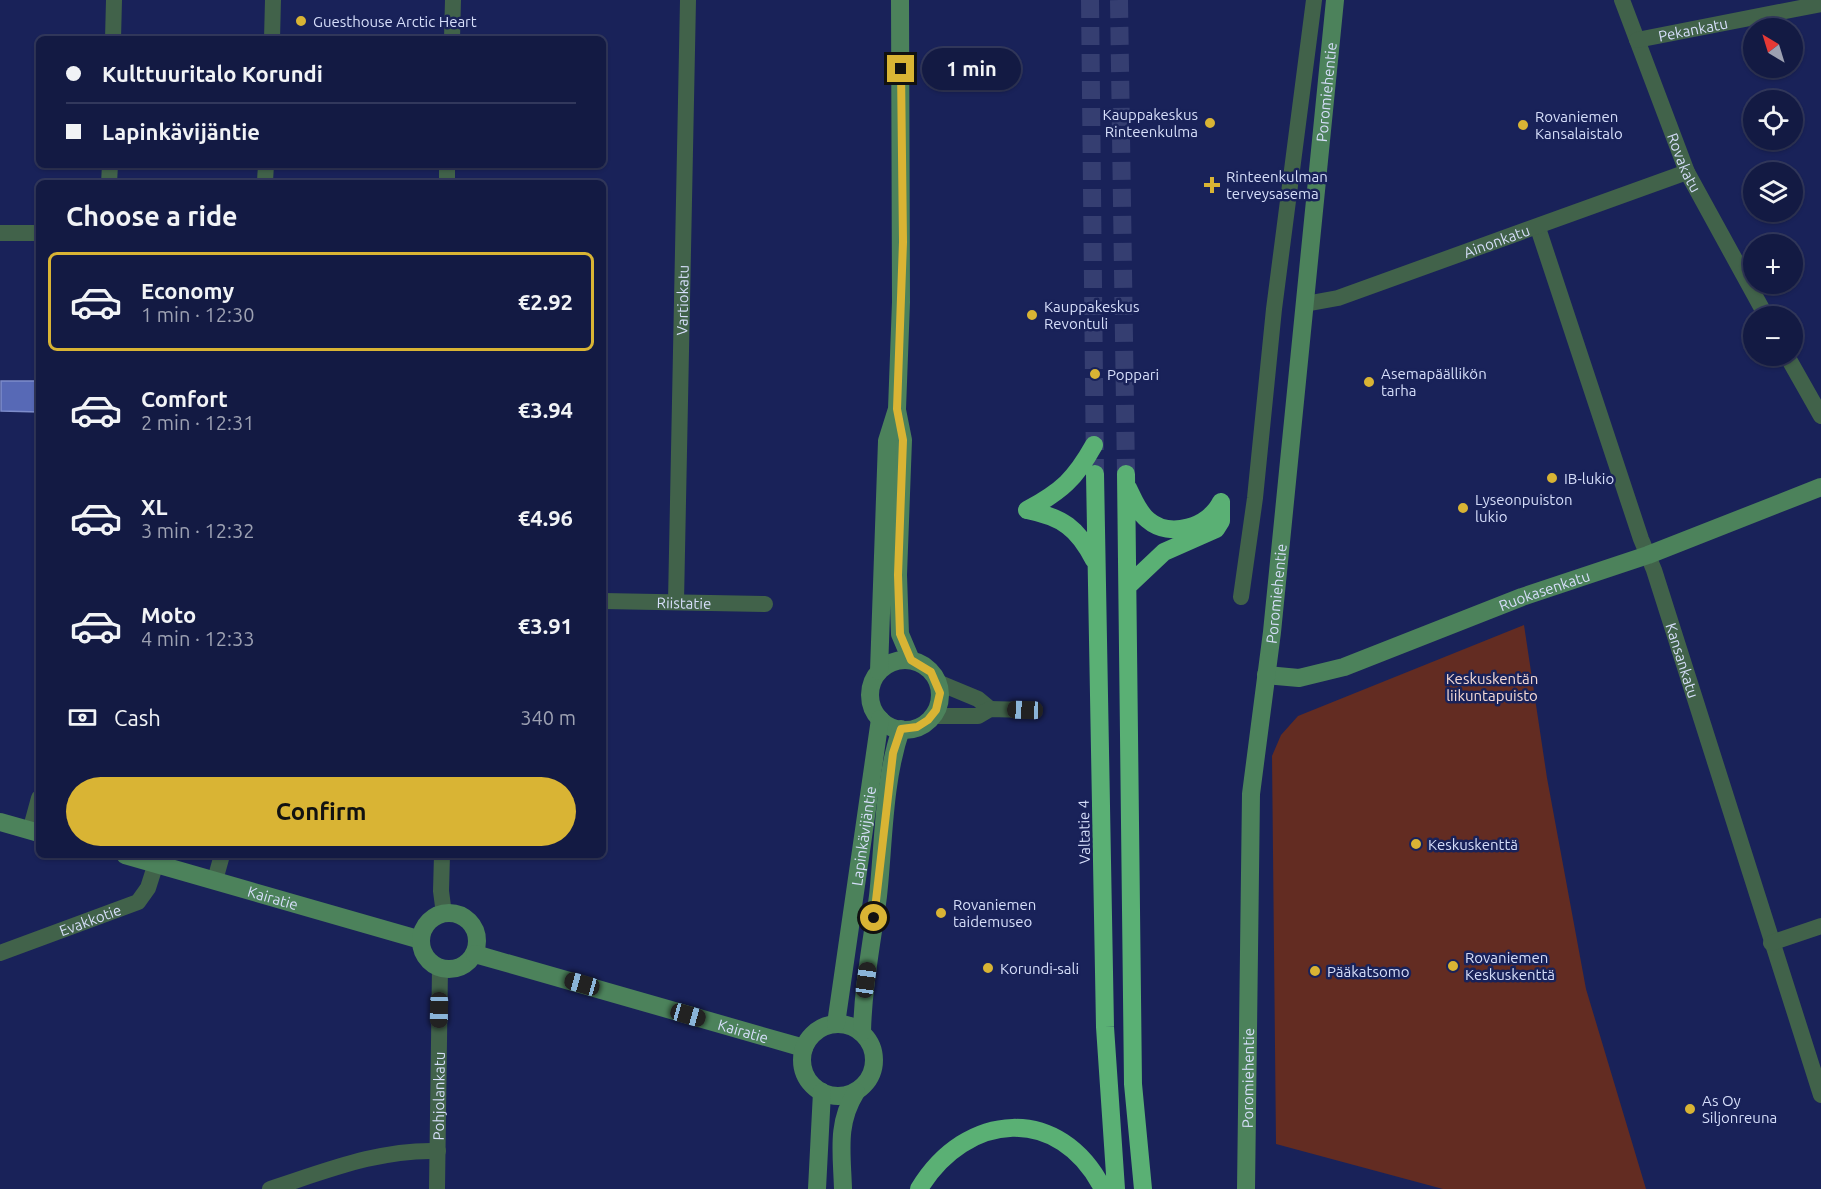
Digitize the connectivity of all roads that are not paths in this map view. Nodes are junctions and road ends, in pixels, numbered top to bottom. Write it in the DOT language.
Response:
graph roads {
  1 [pos="114,0"];
  2 [pos="273,0"];
  3 [pos="453,0"];
  4 [pos="688,0"];
  5 [pos="900,0"];
  6 [pos="1314,0"];
  7 [pos="1335,0"];
  8 [pos="1622,0"];
  9 [pos="1821,4"];
  10 [pos="113,36"];
  11 [pos="272,36"];
  12 [pos="452,36"];
  13 [pos="1636,40"];
  14 [pos="1687,172"];
  15 [pos="1538,228"];
  16 [pos="0,233"];
  17 [pos="36,233"];
  18 [pos="1305,304"];
  19 [pos="1761,306"];
  20 [pos="1794,366"];
  21 [pos="897,409"];
  22 [pos="1821,416"];
  23 [pos="1094,445"];
  24 [pos="1095,474"];
  25 [pos="1821,487"];
  26 [pos="1648,555"];
  27 [pos="1096,563"];
  28 [pos="1128,586"];
  29 [pos="1241,597"];
  30 [pos="606,601"];
  31 [pos="676,602"];
  32 [pos="765,604"];
  33 [pos="911,660"];
  34 [pos="879,671"];
  35 [pos="1266,675"];
  36 [pos="937,682"];
  37 [pos="990,709"];
  38 [pos="1025,710"];
  39 [pos="932,716"];
  40 [pos="880,719"];
  41 [pos="901,729"];
  42 [pos="0,822"];
  43 [pos="34,832"];
  44 [pos="137,858"];
  45 [pos="221,858"];
  46 [pos="442,858"];
  47 [pos="156,863"];
  48 [pos="214,880"];
  49 [pos="444,914"];
  50 [pos="1821,926"];
  51 [pos="421,940"];
  52 [pos="1771,943"];
  53 [pos="0,953"];
  54 [pos="475,954"];
  55 [pos="440,968"];
  56 [pos="836,1024"];
  57 [pos="862,1032"];
  58 [pos="804,1048"];
  59 [pos="822,1092"];
  60 [pos="856,1092"];
  61 [pos="1821,1095"];
  62 [pos="438,1151"];
  63 [pos="270,1189"];
  64 [pos="438,1189"];
  65 [pos="817,1189"];
  66 [pos="843,1189"];
  67 [pos="919,1189"];
  68 [pos="1103,1189"];
  69 [pos="1116,1189"];
  70 [pos="1143,1189"];
  71 [pos="1246,1189"];
  1 -- 10 [label="street"];
  2 -- 11 [label="street"];
  3 -- 12 [label="street"];
  4 -- 31 [label="street, Vartiokatu"];
  5 -- 21 [label="main road"];
  6 -- 29 [label="street, Poromiehentie"];
  7 -- 18 [label="main road, Poromiehentie"];
  8 -- 13 [label="street, Rovakatu"];
  9 -- 13 [label="street, Pekankatu"];
  13 -- 14 [label="street, Rovakatu"];
  14 -- 15 [label="street, Ainonkatu"];
  14 -- 19 [label="street, Rovakatu"];
  15 -- 18 [label="street, Ainonkatu"];
  15 -- 26 [label="street, Kansankatu"];
  16 -- 17 [label="street"];
  18 -- 35 [label="main road, Poromiehentie"];
  20 -- 22 [label="street"];
  21 -- 33 [label="main road"];
  21 -- 34 [label="main road"];
  23 -- 27 [label="highway"];
  24 -- 27 [label="highway, Valtatie 4"];
  25 -- 26 [label="main road, Ruokasenkatu"];
  26 -- 35 [label="main road, Ruokasenkatu"];
  26 -- 52 [label="street, Kansankatu"];
  27 -- 69 [label="highway, Valtatie 4"];
  28 -- 28 [label="highway"];
  28 -- 70 [label="highway"];
  30 -- 31 [label="street, Riistatie"];
  31 -- 32 [label="street, Riistatie"];
  33 -- 34 [label="main road"];
  33 -- 36 [label="main road"];
  34 -- 40 [label="main road"];
  35 -- 71 [label="main road, Poromiehentie"];
  36 -- 37 [label="street"];
  36 -- 39 [label="main road"];
  37 -- 38 [label="street"];
  37 -- 39 [label="street"];
  39 -- 41 [label="main road"];
  40 -- 41 [label="main road"];
  40 -- 56 [label="main road, Lapinkävijäntie"];
  41 -- 57 [label="main road, Lapinkävijäntie"];
  42 -- 43 [label="main road"];
  44 -- 47 [label="main road, Kairatie"];
  45 -- 48 [label="street"];
  46 -- 49 [label="street"];
  47 -- 48 [label="main road, Kairatie"];
  47 -- 53 [label="street, Evakkotie"];
  48 -- 51 [label="main road, Kairatie"];
  49 -- 51 [label="main road"];
  49 -- 54 [label="main road"];
  50 -- 52 [label="street"];
  51 -- 55 [label="main road"];
  52 -- 61 [label="street, Kansankatu"];
  54 -- 55 [label="main road"];
  54 -- 58 [label="main road, Kairatie"];
  55 -- 62 [label="street, Pohjolankatu"];
  56 -- 57 [label="main road"];
  56 -- 58 [label="main road"];
  57 -- 60 [label="main road"];
  58 -- 59 [label="main road"];
  59 -- 60 [label="main road"];
  59 -- 65 [label="main road"];
  60 -- 66 [label="main road"];
  62 -- 63 [label="street"];
  62 -- 64 [label="street, Pohjolankatu"];
  67 -- 68 [label="highway"];
}
